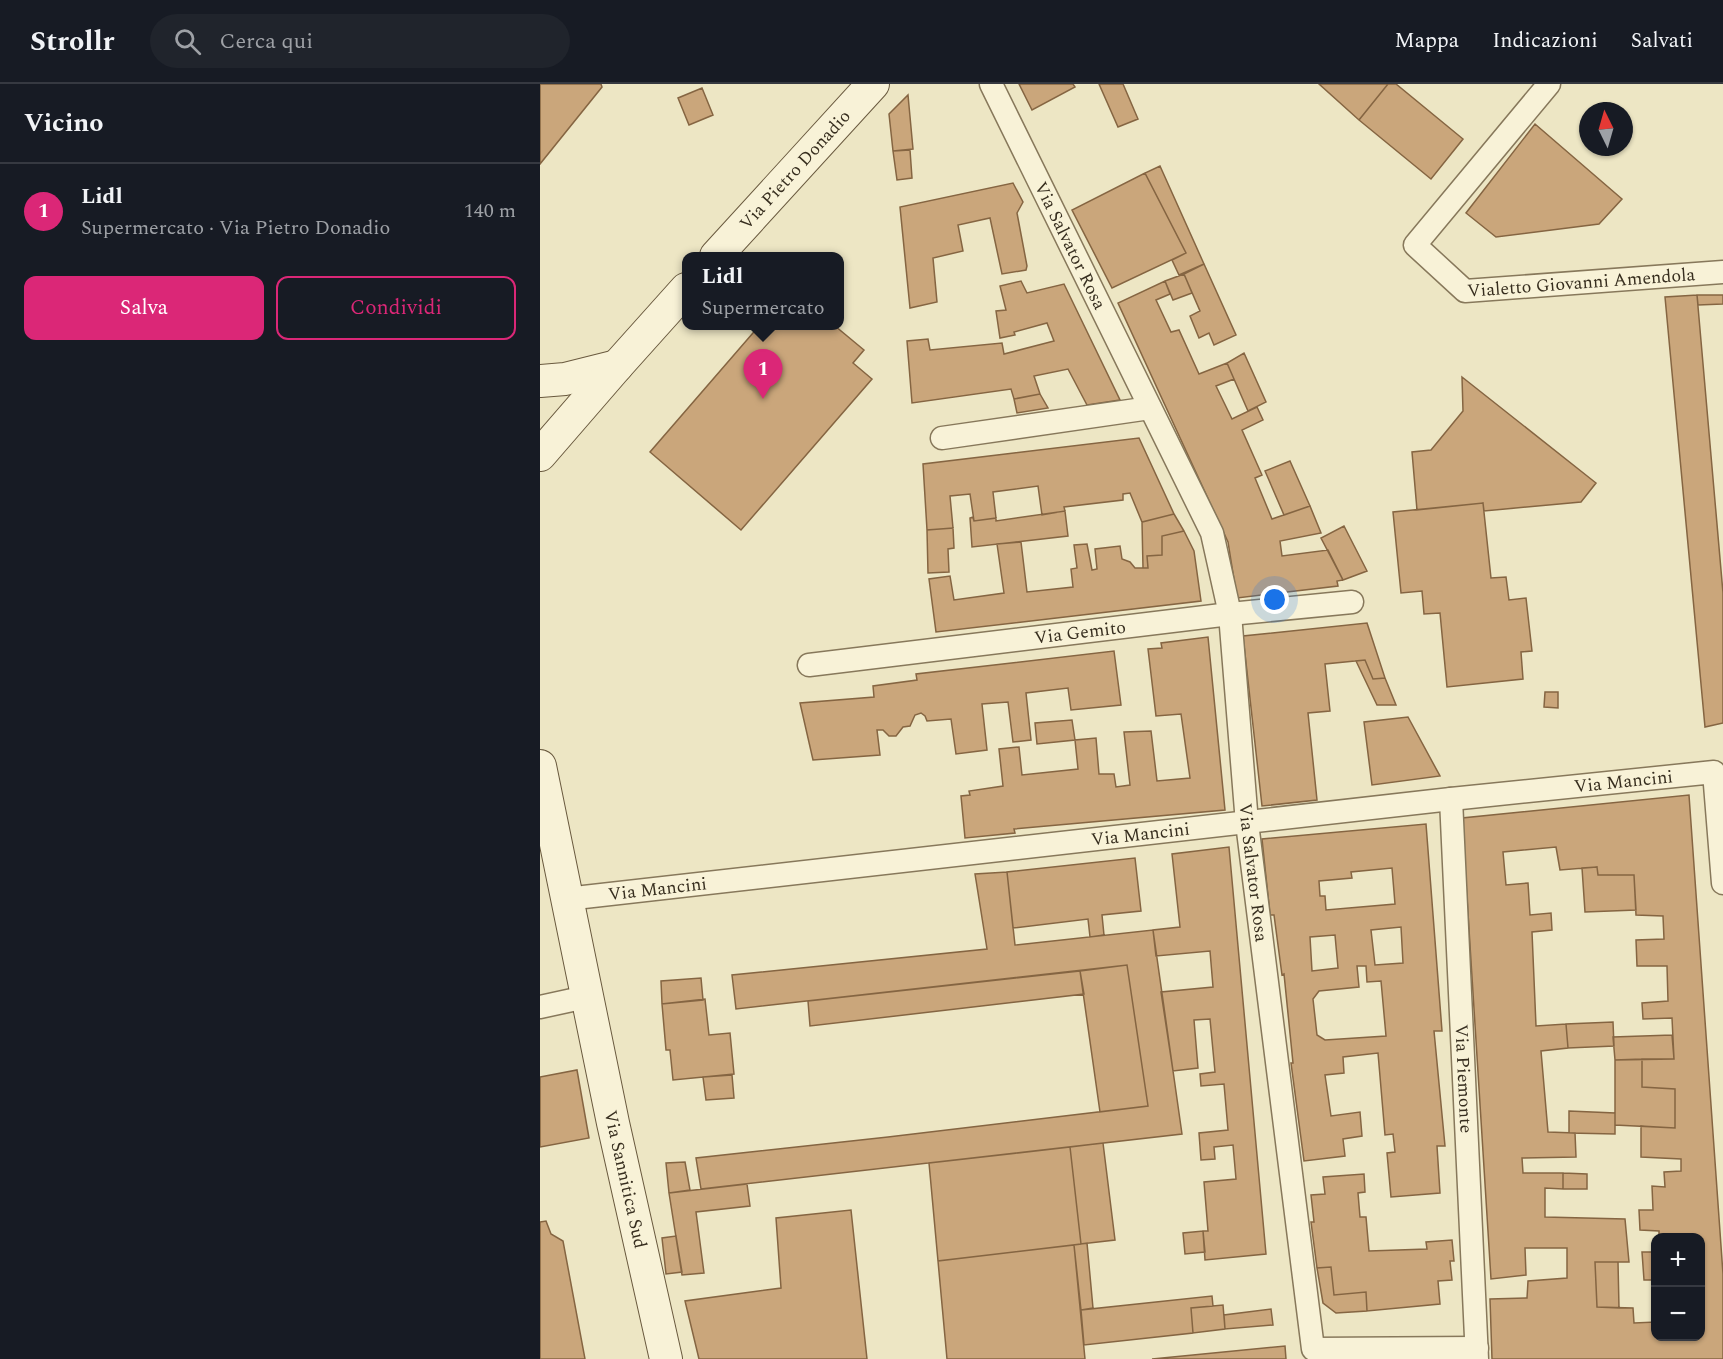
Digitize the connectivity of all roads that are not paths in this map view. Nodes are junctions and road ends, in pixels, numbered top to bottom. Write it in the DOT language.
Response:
graph roads {
  1 [pos="873,84"];
  2 [pos="991,84"];
  3 [pos="1549,84"];
  4 [pos="720,252"];
  5 [pos="1723,272"];
  6 [pos="682,294"];
  7 [pos="617,366"];
  8 [pos="540,381"];
  9 [pos="1150,408"];
  10 [pos="942,438"];
  11 [pos="540,455"];
  12 [pos="1352,602"];
  13 [pos="1230,614"];
  14 [pos="809,665"];
  15 [pos="540,766"];
  16 [pos="1450,800"];
  17 [pos="1247,824"];
  18 [pos="1723,883"];
  19 [pos="567,898"];
  20 [pos="586,997"];
  21 [pos="540,1006"];
  22 [pos="1477,1354"];
  23 [pos="666,1359"];
  1 -- 4 [label="main road, Via Pietro Donadio"];
  2 -- 9 [label="street, Via Salvator Rosa"];
  3 -- 5 [label="street, Vialetto Giovanni Amendola"];
  6 -- 7 [label="main road"];
  7 -- 8 [label="main road"];
  7 -- 11 [label="main road"];
  9 -- 10 [label="street"];
  9 -- 13 [label="street, Via Salvator Rosa"];
  12 -- 13 [label="street, Via Gemito"];
  13 -- 14 [label="street, Via Gemito"];
  13 -- 17 [label="street, Via Salvator Rosa"];
  15 -- 19 [label="main road"];
  16 -- 17 [label="street, Via Mancini"];
  16 -- 18 [label="street, Via Mancini"];
  16 -- 22 [label="street, Via Piemonte"];
  17 -- 19 [label="street, Via Mancini"];
  17 -- 22 [label="street, Via Salvator Rosa"];
  19 -- 20 [label="main road"];
  20 -- 21 [label="street"];
  20 -- 23 [label="main road, Via Sannitica Sud"];
}
